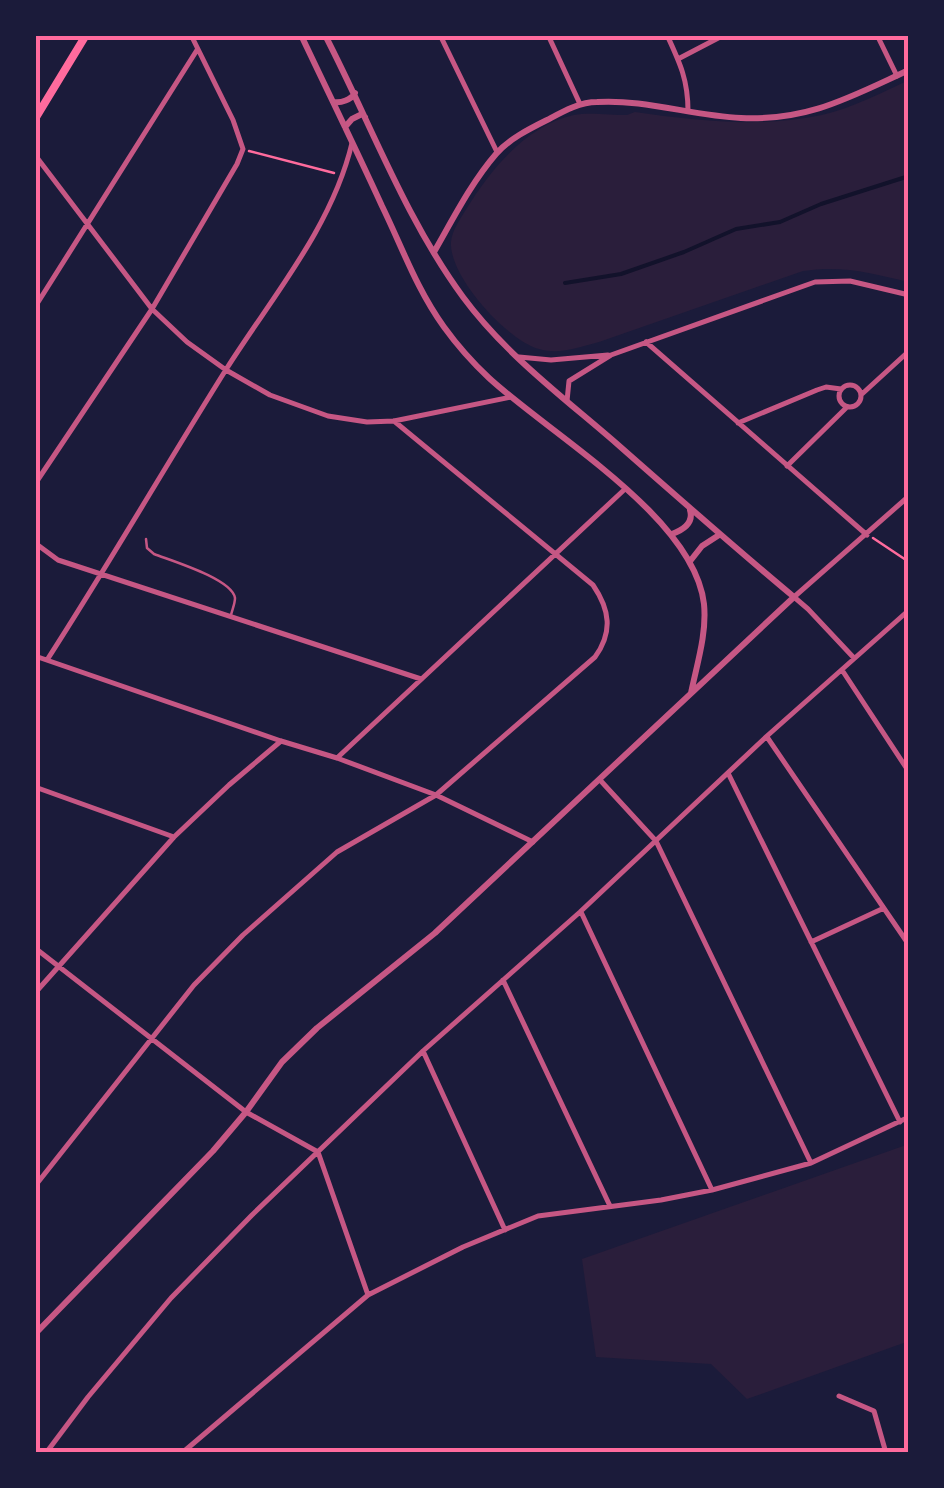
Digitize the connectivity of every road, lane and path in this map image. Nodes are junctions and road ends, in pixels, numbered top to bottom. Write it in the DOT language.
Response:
graph roads {
  1 [pos="86,35"];
  2 [pos="191,35"];
  3 [pos="301,35"];
  4 [pos="326,35"];
  5 [pos="440,35"];
  6 [pos="548,35"];
  7 [pos="667,35"];
  8 [pos="724,35"];
  9 [pos="878,35"];
  10 [pos="198,50"];
  11 [pos="678,59"];
  12 [pos="909,70"];
  13 [pos="897,76"];
  14 [pos="355,93"];
  15 [pos="332,102"];
  16 [pos="580,104"];
  17 [pos="688,111"];
  18 [pos="366,118"];
  19 [pos="35,119"];
  20 [pos="345,127"];
  21 [pos="352,143"];
  22 [pos="243,149"];
  23 [pos="497,152"];
  24 [pos="35,155"];
  25 [pos="361,163"];
  26 [pos="344,172"];
  27 [pos="88,223"];
  28 [pos="434,252"];
  29 [pos="909,295"];
  30 [pos="35,307"];
  31 [pos="152,308"];
  32 [pos="646,342"];
  33 [pos="909,351"];
  34 [pos="611,355"];
  35 [pos="517,356"];
  36 [pos="226,370"];
  37 [pos="841,389"];
  38 [pos="862,394"];
  39 [pos="512,397"];
  40 [pos="567,402"];
  41 [pos="848,407"];
  42 [pos="394,421"];
  43 [pos="738,423"];
  44 [pos="787,466"];
  45 [pos="35,484"];
  46 [pos="626,488"];
  47 [pos="909,496"];
  48 [pos="689,508"];
  49 [pos="672,534"];
  50 [pos="719,534"];
  51 [pos="867,534"];
  52 [pos="146,540"];
  53 [pos="35,542"];
  54 [pos="557,554"];
  55 [pos="690,561"];
  56 [pos="909,562"];
  57 [pos="103,575"];
  58 [pos="794,597"];
  59 [pos="909,610"];
  60 [pos="230,616"];
  61 [pos="35,656"];
  62 [pos="854,658"];
  63 [pos="47,660"];
  64 [pos="842,669"];
  65 [pos="421,679"];
  66 [pos="691,693"];
  67 [pos="767,736"];
  68 [pos="282,740"];
  69 [pos="338,758"];
  70 [pos="909,772"];
  71 [pos="728,773"];
  72 [pos="600,780"];
  73 [pos="35,786"];
  74 [pos="436,795"];
  75 [pos="174,837"];
  76 [pos="656,841"];
  77 [pos="533,842"];
  78 [pos="884,908"];
  79 [pos="580,912"];
  80 [pos="810,942"];
  81 [pos="909,945"];
  82 [pos="35,948"];
  83 [pos="58,965"];
  84 [pos="503,980"];
  85 [pos="35,992"];
  86 [pos="151,1040"];
  87 [pos="423,1051"];
  88 [pos="246,1112"];
  89 [pos="909,1117"];
  90 [pos="900,1122"];
  91 [pos="318,1152"];
  92 [pos="811,1163"];
  93 [pos="35,1186"];
  94 [pos="712,1190"];
  95 [pos="610,1206"];
  96 [pos="506,1230"];
  97 [pos="368,1295"];
  98 [pos="35,1334"];
  99 [pos="840,1396"];
  100 [pos="46,1453"];
  101 [pos="182,1453"];
  102 [pos="886,1453"];
  1 -- 19 [label="main road"];
  2 -- 10 [label="street"];
  3 -- 15 [label="street"];
  4 -- 14 [label="street"];
  5 -- 23 [label="street"];
  6 -- 16 [label="street"];
  7 -- 11 [label="street"];
  8 -- 11 [label="street"];
  9 -- 13 [label="street"];
  10 -- 22 [label="street"];
  10 -- 27 [label="street"];
  11 -- 17 [label="street"];
  12 -- 13 [label="street"];
  13 -- 17 [label="street"];
  14 -- 15 [label="street"];
  14 -- 18 [label="street"];
  15 -- 20 [label="street"];
  16 -- 17 [label="street"];
  16 -- 23 [label="street"];
  18 -- 20 [label="street"];
  18 -- 28 [label="street"];
  20 -- 21 [label="street"];
  21 -- 25 [label="street"];
  21 -- 26 [label="street"];
  22 -- 26 [label="path"];
  22 -- 31 [label="street"];
  23 -- 28 [label="street"];
  24 -- 27 [label="street"];
  25 -- 26 [label="street"];
  25 -- 39 [label="street"];
  26 -- 36 [label="street"];
  27 -- 30 [label="street"];
  27 -- 31 [label="street"];
  28 -- 35 [label="street"];
  29 -- 32 [label="street"];
  31 -- 36 [label="street"];
  31 -- 45 [label="street"];
  32 -- 34 [label="street"];
  32 -- 43 [label="street"];
  33 -- 38 [label="street"];
  34 -- 35 [label="street"];
  34 -- 40 [label="street"];
  35 -- 40 [label="street"];
  36 -- 42 [label="street"];
  36 -- 57 [label="street"];
  37 -- 38 [label="street"];
  37 -- 41 [label="street"];
  37 -- 43 [label="street"];
  38 -- 41 [label="street"];
  39 -- 42 [label="street"];
  39 -- 46 [label="street"];
  40 -- 48 [label="street"];
  41 -- 44 [label="street"];
  42 -- 54 [label="street"];
  43 -- 44 [label="street"];
  44 -- 51 [label="street"];
  46 -- 49 [label="street"];
  46 -- 54 [label="street"];
  47 -- 51 [label="street"];
  48 -- 49 [label="street"];
  48 -- 50 [label="street"];
  49 -- 55 [label="street"];
  50 -- 55 [label="street"];
  50 -- 58 [label="street"];
  51 -- 56 [label="path"];
  51 -- 58 [label="street"];
  52 -- 60 [label="lane"];
  53 -- 57 [label="street"];
  54 -- 65 [label="street"];
  54 -- 74 [label="street"];
  55 -- 66 [label="street"];
  57 -- 60 [label="street"];
  57 -- 63 [label="street"];
  58 -- 62 [label="street"];
  58 -- 66 [label="street"];
  59 -- 62 [label="street"];
  60 -- 65 [label="street"];
  61 -- 63 [label="street"];
  62 -- 64 [label="street"];
  63 -- 68 [label="street"];
  64 -- 67 [label="street"];
  64 -- 70 [label="street"];
  65 -- 69 [label="street"];
  66 -- 72 [label="street"];
  67 -- 71 [label="street"];
  67 -- 78 [label="street"];
  68 -- 69 [label="street"];
  68 -- 75 [label="street"];
  69 -- 74 [label="street"];
  71 -- 76 [label="street"];
  71 -- 80 [label="street"];
  72 -- 76 [label="street"];
  72 -- 77 [label="street"];
  73 -- 75 [label="street"];
  74 -- 77 [label="street"];
  74 -- 86 [label="street"];
  75 -- 83 [label="street"];
  76 -- 79 [label="street"];
  76 -- 92 [label="street"];
  77 -- 88 [label="street"];
  78 -- 80 [label="street"];
  78 -- 81 [label="street"];
  79 -- 84 [label="street"];
  79 -- 94 [label="street"];
  80 -- 90 [label="street"];
  82 -- 83 [label="street"];
  83 -- 85 [label="street"];
  83 -- 86 [label="street"];
  84 -- 87 [label="street"];
  84 -- 95 [label="street"];
  86 -- 88 [label="street"];
  86 -- 93 [label="street"];
  87 -- 91 [label="street"];
  87 -- 96 [label="street"];
  88 -- 91 [label="street"];
  88 -- 98 [label="street"];
  89 -- 90 [label="street"];
  90 -- 92 [label="street"];
  91 -- 97 [label="street"];
  91 -- 100 [label="street"];
  92 -- 94 [label="street"];
  94 -- 95 [label="street"];
  95 -- 96 [label="street"];
  96 -- 97 [label="street"];
  97 -- 101 [label="street"];
  99 -- 102 [label="street"];
}
